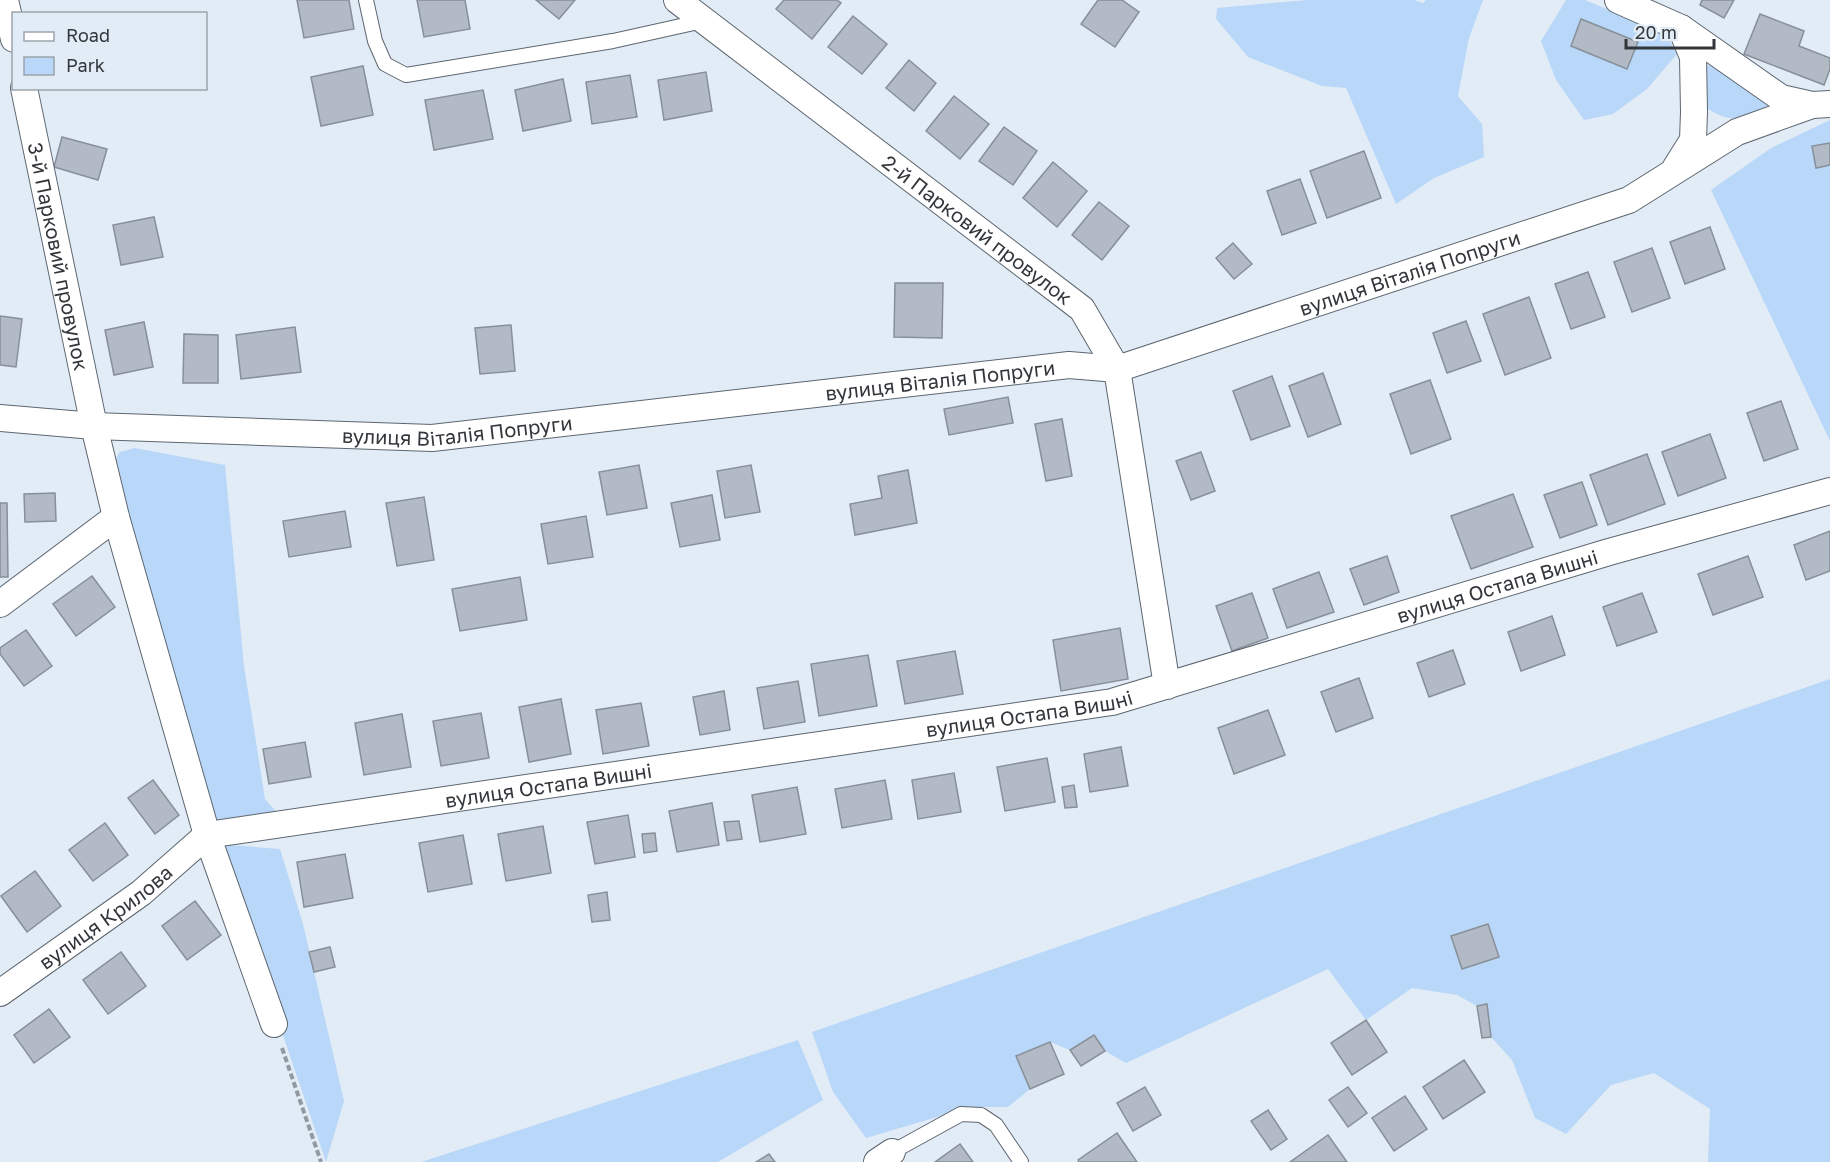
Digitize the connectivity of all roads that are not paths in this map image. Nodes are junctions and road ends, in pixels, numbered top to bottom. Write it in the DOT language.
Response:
graph roads {
  1 [pos="5,0"];
  2 [pos="366,0"];
  3 [pos="677,0"];
  4 [pos="1618,0"];
  5 [pos="703,21"];
  6 [pos="1681,28"];
  7 [pos="12,30"];
  8 [pos="24,90"];
  9 [pos="1821,105"];
  10 [pos="1674,170"];
  11 [pos="1117,369"];
  12 [pos="0,418"];
  13 [pos="94,426"];
  14 [pos="1830,491"];
  15 [pos="116,517"];
  16 [pos="0,604"];
  17 [pos="1167,686"];
  18 [pos="207,835"];
  19 [pos="0,993"];
  20 [pos="274,1024"];
  21 [pos="885,1157"];
  22 [pos="1021,1162"];
  1 -- 7 [label="street"];
  2 -- 5 [label="lane"];
  3 -- 5 [label="street, 2-й Парковий провулок"];
  4 -- 6 [label="street"];
  5 -- 11 [label="street, 2-й Парковий провулок"];
  6 -- 9 [label="street"];
  6 -- 10 [label="street"];
  8 -- 13 [label="street, 3-й Парковий провулок"];
  9 -- 10 [label="street, вулиця Віталія Попруги"];
  10 -- 11 [label="street, вулиця Віталія Попруги"];
  11 -- 13 [label="street, вулиця Віталія Попруги"];
  11 -- 17 [label="street, 2-й Парковий провулок"];
  12 -- 13 [label="street, вулиця Віталія Попруги"];
  13 -- 15 [label="street, 3-й Парковий провулок"];
  14 -- 17 [label="street, вулиця Остапа Вишні"];
  15 -- 16 [label="street"];
  15 -- 18 [label="street, 3-й Парковий провулок"];
  17 -- 18 [label="street, вулиця Остапа Вишні"];
  18 -- 19 [label="street, вулиця Крилова"];
  18 -- 20 [label="street, 3-й Парковий провулок"];
  21 -- 22 [label="lane"];
}
